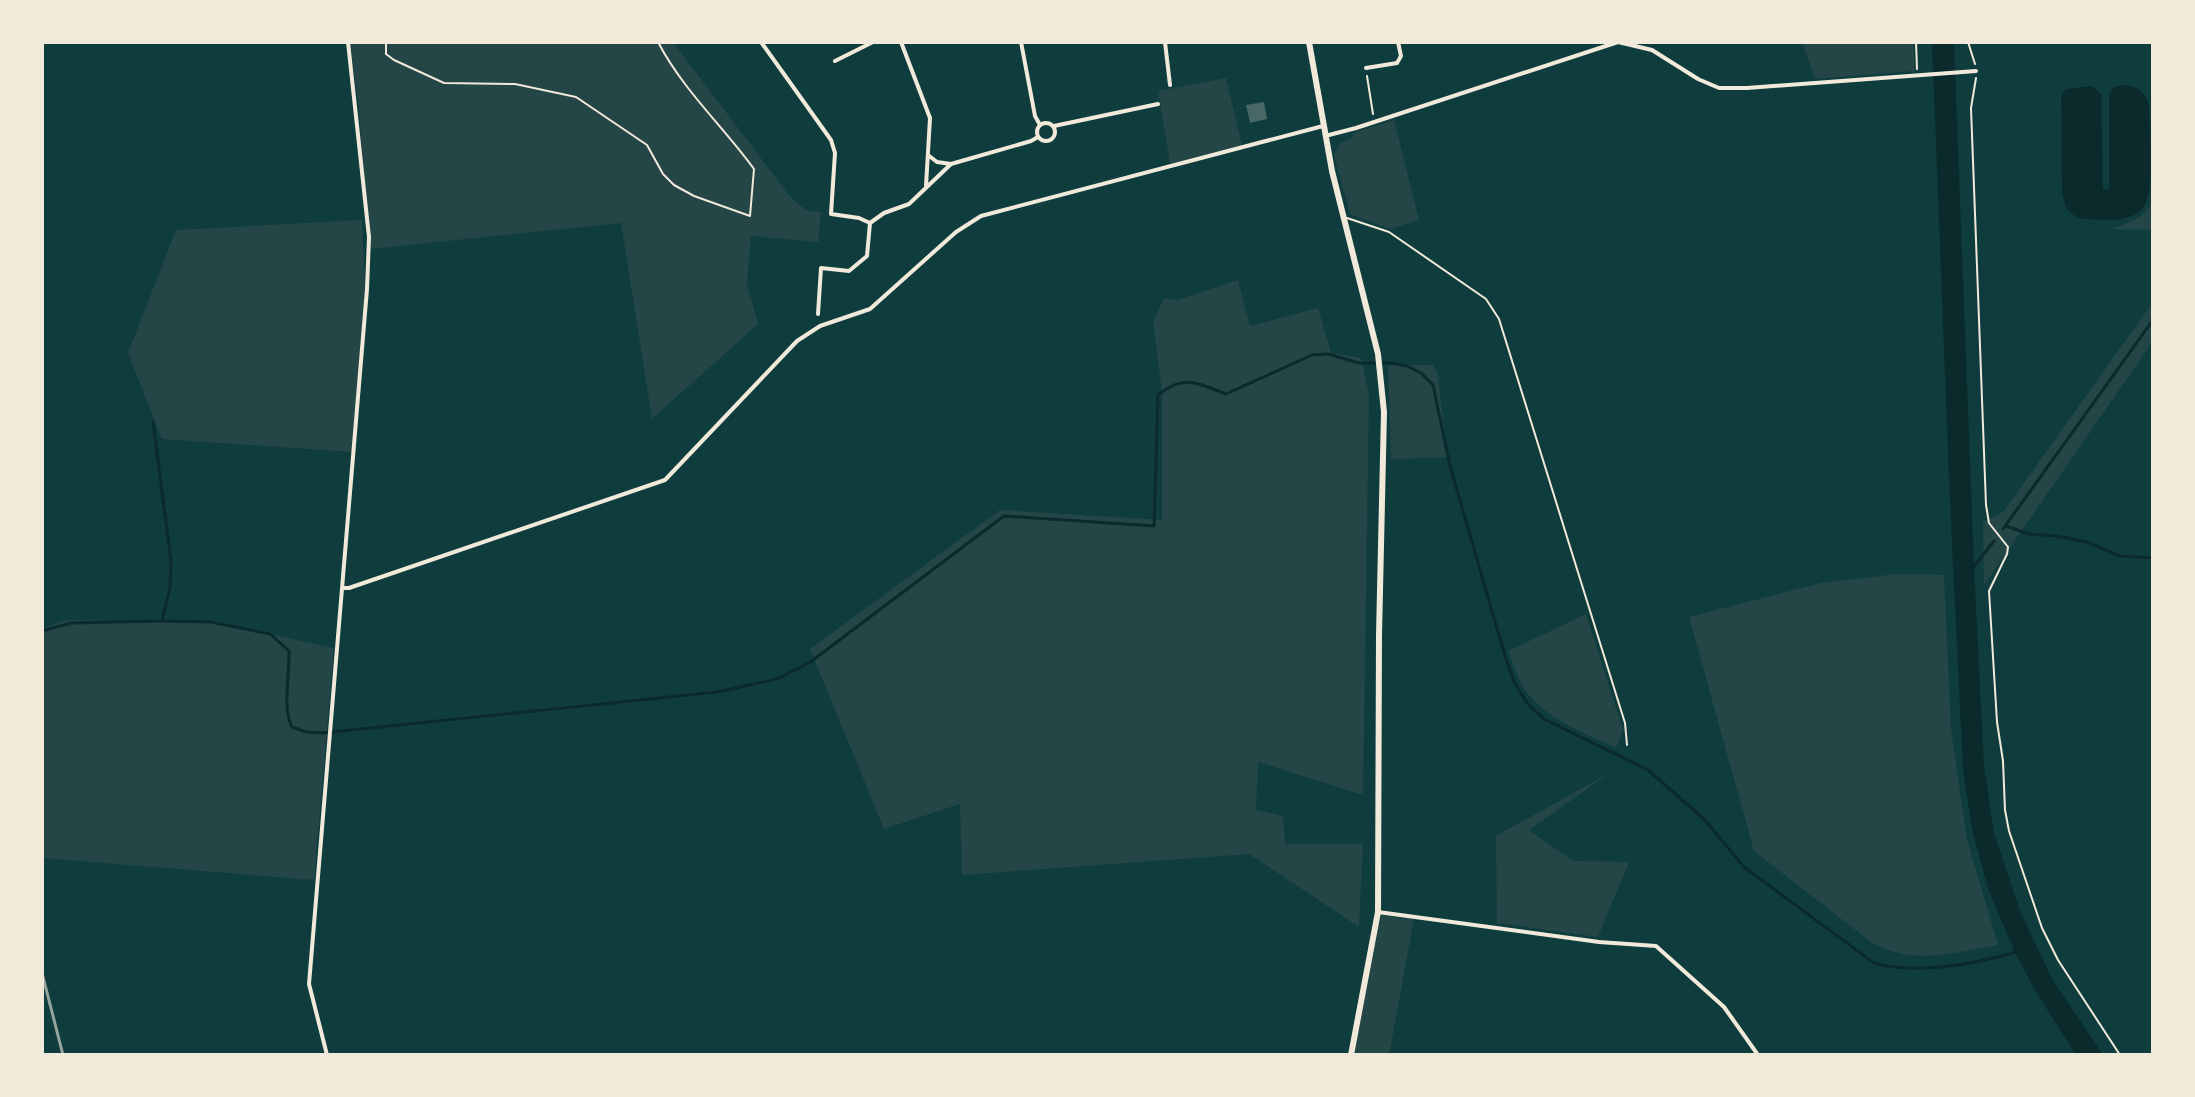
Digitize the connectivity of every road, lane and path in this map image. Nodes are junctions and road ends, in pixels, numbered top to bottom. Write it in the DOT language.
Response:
graph roads {
  1 [pos="348,42"];
  2 [pos="386,42"];
  3 [pos="658,42"];
  4 [pos="761,42"];
  5 [pos="873,42"];
  6 [pos="901,42"];
  7 [pos="1021,42"];
  8 [pos="1165,42"];
  9 [pos="1309,42"];
  10 [pos="1398,42"];
  11 [pos="1916,42"];
  12 [pos="1968,42"];
  13 [pos="835,61"];
  14 [pos="1366,68"];
  15 [pos="1976,71"];
  16 [pos="1917,74"];
  17 [pos="1170,85"];
  18 [pos="1158,104"];
  19 [pos="1374,123"];
  20 [pos="1040,125"];
  21 [pos="1054,126"];
  22 [pos="1323,126"];
  23 [pos="1325,136"];
  24 [pos="1038,137"];
  25 [pos="928,155"];
  26 [pos="951,164"];
  27 [pos="926,186"];
  28 [pos="1345,217"];
  29 [pos="870,223"];
  30 [pos="818,314"];
  31 [pos="342,588"];
  32 [pos="1627,745"];
  33 [pos="1378,912"];
  34 [pos="327,1055"];
  35 [pos="1351,1055"];
  36 [pos="1758,1055"];
  37 [pos="2120,1055"];
  1 -- 31 [label="street"];
  2 -- 3 [label="path"];
  4 -- 29 [label="street"];
  5 -- 13 [label="street"];
  6 -- 25 [label="street"];
  7 -- 20 [label="street"];
  8 -- 17 [label="street"];
  9 -- 22 [label="main road"];
  10 -- 14 [label="street"];
  11 -- 16 [label="path"];
  12 -- 15 [label="path"];
  14 -- 19 [label="path"];
  15 -- 16 [label="street"];
  15 -- 37 [label="path"];
  16 -- 19 [label="street"];
  18 -- 21 [label="street"];
  19 -- 23 [label="street"];
  20 -- 21 [label="street"];
  20 -- 24 [label="street"];
  21 -- 24 [label="street"];
  22 -- 23 [label="main road"];
  22 -- 31 [label="street"];
  23 -- 28 [label="main road"];
  24 -- 26 [label="street"];
  25 -- 26 [label="street"];
  25 -- 27 [label="street"];
  26 -- 27 [label="street"];
  27 -- 29 [label="street"];
  28 -- 32 [label="lane"];
  28 -- 33 [label="main road"];
  29 -- 30 [label="street"];
  31 -- 34 [label="street"];
  33 -- 35 [label="main road"];
  33 -- 36 [label="street"];
}
